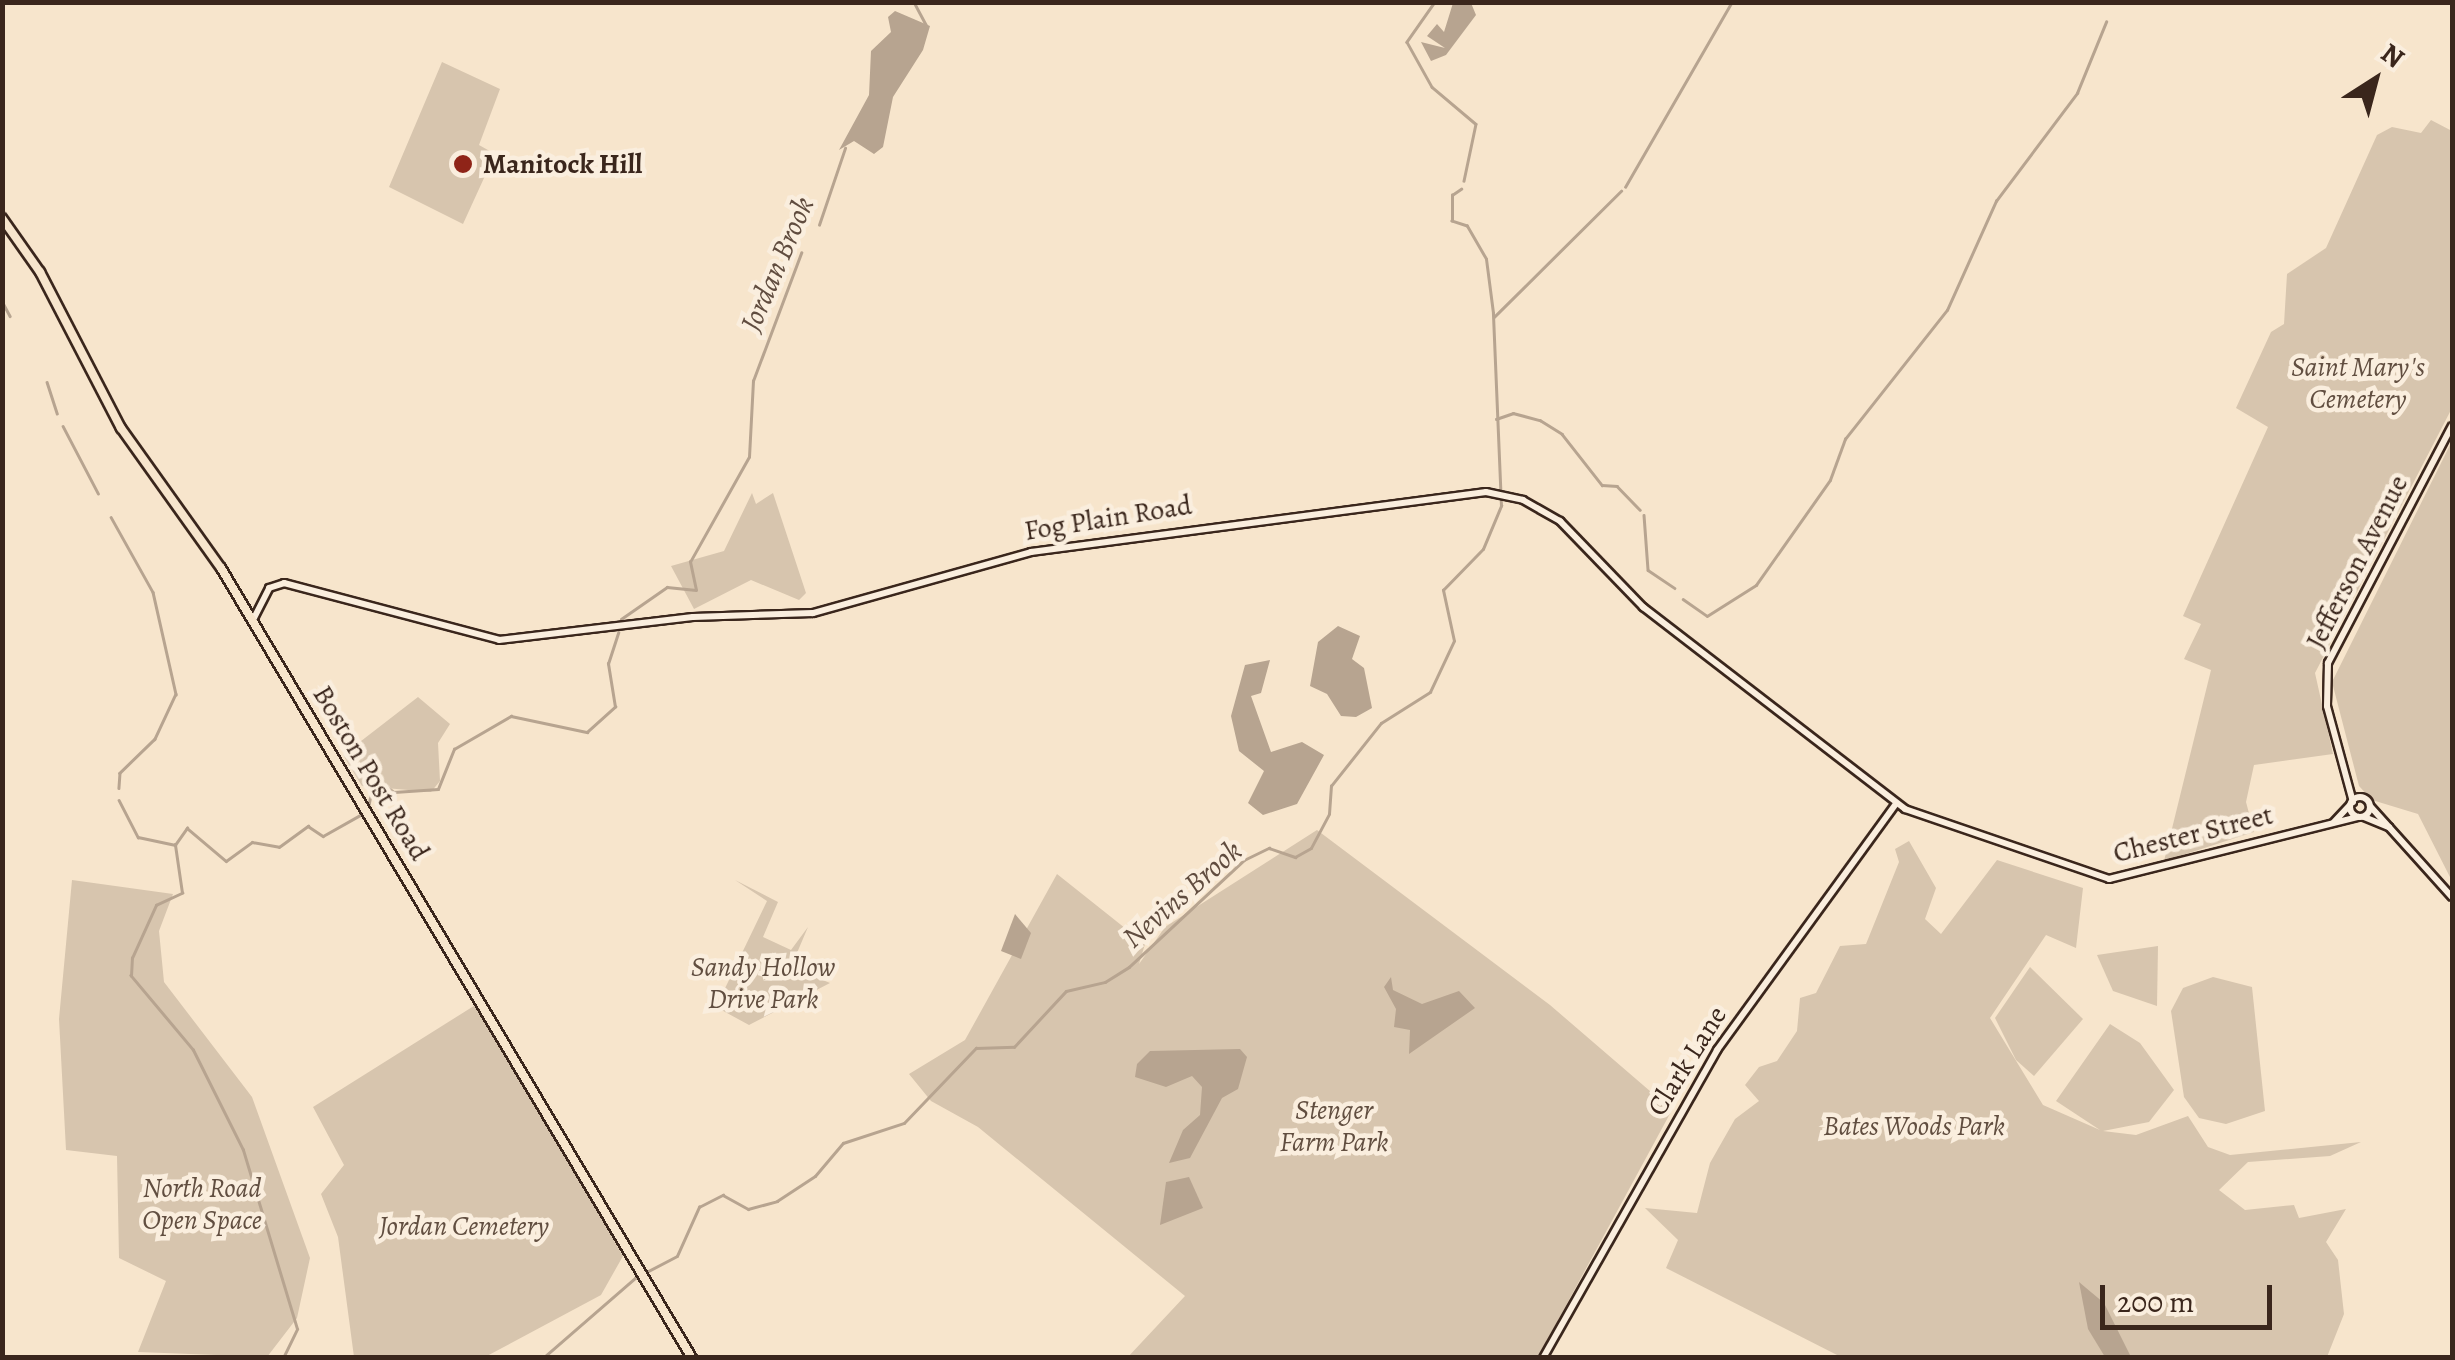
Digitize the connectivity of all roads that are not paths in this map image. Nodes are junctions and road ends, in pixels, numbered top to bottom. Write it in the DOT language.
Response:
graph roads {
  1 [pos="2,218"];
  2 [pos="2452,426"];
  3 [pos="253,620"];
  4 [pos="2350,781"];
  5 [pos="2352,803"];
  6 [pos="2368,803"];
  7 [pos="1895,805"];
  8 [pos="2360,817"];
  9 [pos="2334,822"];
  10 [pos="2390,827"];
  11 [pos="2452,897"];
  12 [pos="692,1358"];
  13 [pos="1543,1358"];
  1 -- 3 [label="main road, Boston Post Road"];
  2 -- 4 [label="main road, Jefferson Avenue"];
  3 -- 7 [label="main road, Fog Plain Road"];
  3 -- 12 [label="main road, Boston Post Road"];
  4 -- 5 [label="main road, Jefferson Avenue"];
  4 -- 6 [label="main road, Jefferson Avenue"];
  5 -- 6 [label="main road"];
  5 -- 8 [label="main road"];
  5 -- 9 [label="main road"];
  6 -- 8 [label="main road"];
  6 -- 10 [label="main road, Jefferson Avenue"];
  7 -- 9 [label="main road, Chester Street"];
  7 -- 13 [label="main road, Clark Lane"];
  8 -- 9 [label="main road, Chester Street"];
  8 -- 10 [label="main road, Jefferson Avenue"];
  10 -- 11 [label="main road, Jefferson Avenue"];
}
